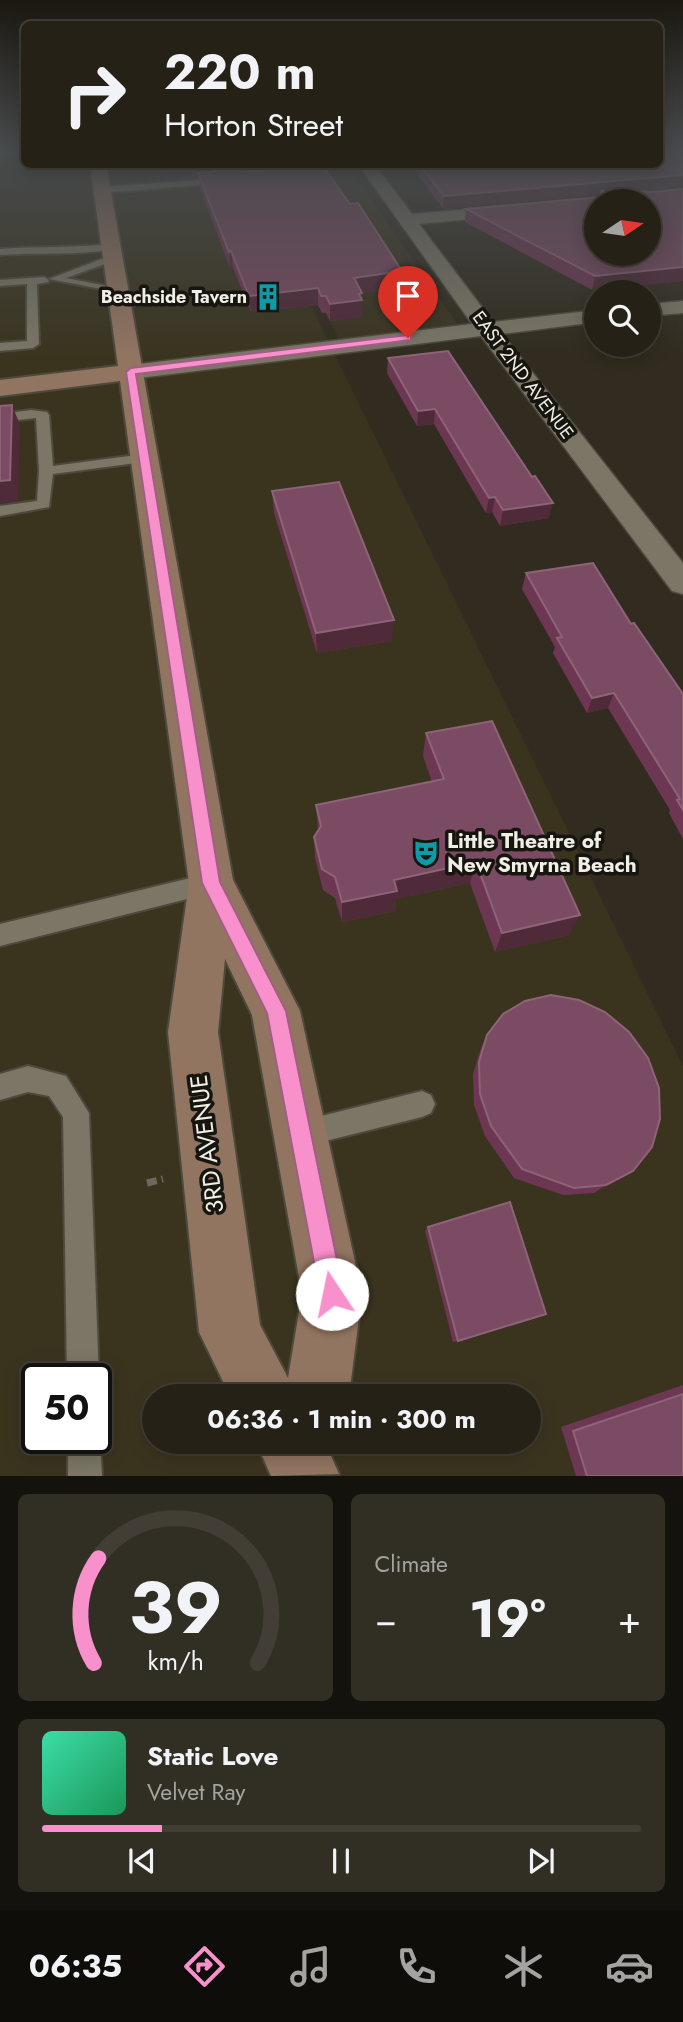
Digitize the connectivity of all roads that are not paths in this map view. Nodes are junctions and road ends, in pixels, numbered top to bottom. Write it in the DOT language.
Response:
graph roads {
  1 [pos="107,220"];
  2 [pos="408,220"];
  3 [pos="0,252"];
  4 [pos="112,253"];
  5 [pos="54,279"];
  6 [pos="32,281"];
  7 [pos="0,284"];
  8 [pos="118,291"];
  9 [pos="683,306"];
  10 [pos="661,309"];
  11 [pos="584,317"];
  12 [pos="486,328"];
  13 [pos="0,347"];
  14 [pos="131,372"];
  15 [pos="0,388"];
  16 [pos="0,418"];
  17 [pos="144,458"];
  18 [pos="46,471"];
  19 [pos="0,511"];
  20 [pos="683,584"];
  21 [pos="211,883"];
  22 [pos="0,935"];
  23 [pos="0,1087"];
  24 [pos="422,1104"];
  25 [pos="300,1135"];
  26 [pos="83,1363"];
  27 [pos="258,1384"];
  28 [pos="319,1384"];
  29 [pos="84,1454"];
  30 [pos="85,1476"];
  1 -- 4 [label="main road, 3RD AVENUE"];
  2 -- 12 [label="street, EAST 2ND AVENUE"];
  3 -- 4 [label="lane"];
  4 -- 5 [label="lane"];
  4 -- 8 [label="main road, 3RD AVENUE"];
  5 -- 6 [label="lane"];
  5 -- 8 [label="lane"];
  6 -- 7 [label="lane"];
  6 -- 13 [label="lane"];
  8 -- 14 [label="main road, 3RD AVENUE"];
  9 -- 10 [label="street"];
  11 -- 12 [label="street"];
  12 -- 14 [label="street"];
  12 -- 20 [label="street, EAST 2ND AVENUE"];
  14 -- 15 [label="main road"];
  14 -- 17 [label="main road, 3RD AVENUE"];
  16 -- 18 [label="lane"];
  17 -- 18 [label="lane"];
  17 -- 21 [label="main road, 3RD AVENUE"];
  18 -- 19 [label="lane"];
  21 -- 22 [label="lane"];
  21 -- 25 [label="main road, 3RD AVENUE"];
  21 -- 27 [label="main road, 3RD AVENUE"];
  23 -- 26 [label="lane"];
  24 -- 25 [label="lane"];
  25 -- 28 [label="main road, 3RD AVENUE"];
  29 -- 30 [label="lane"];
}
